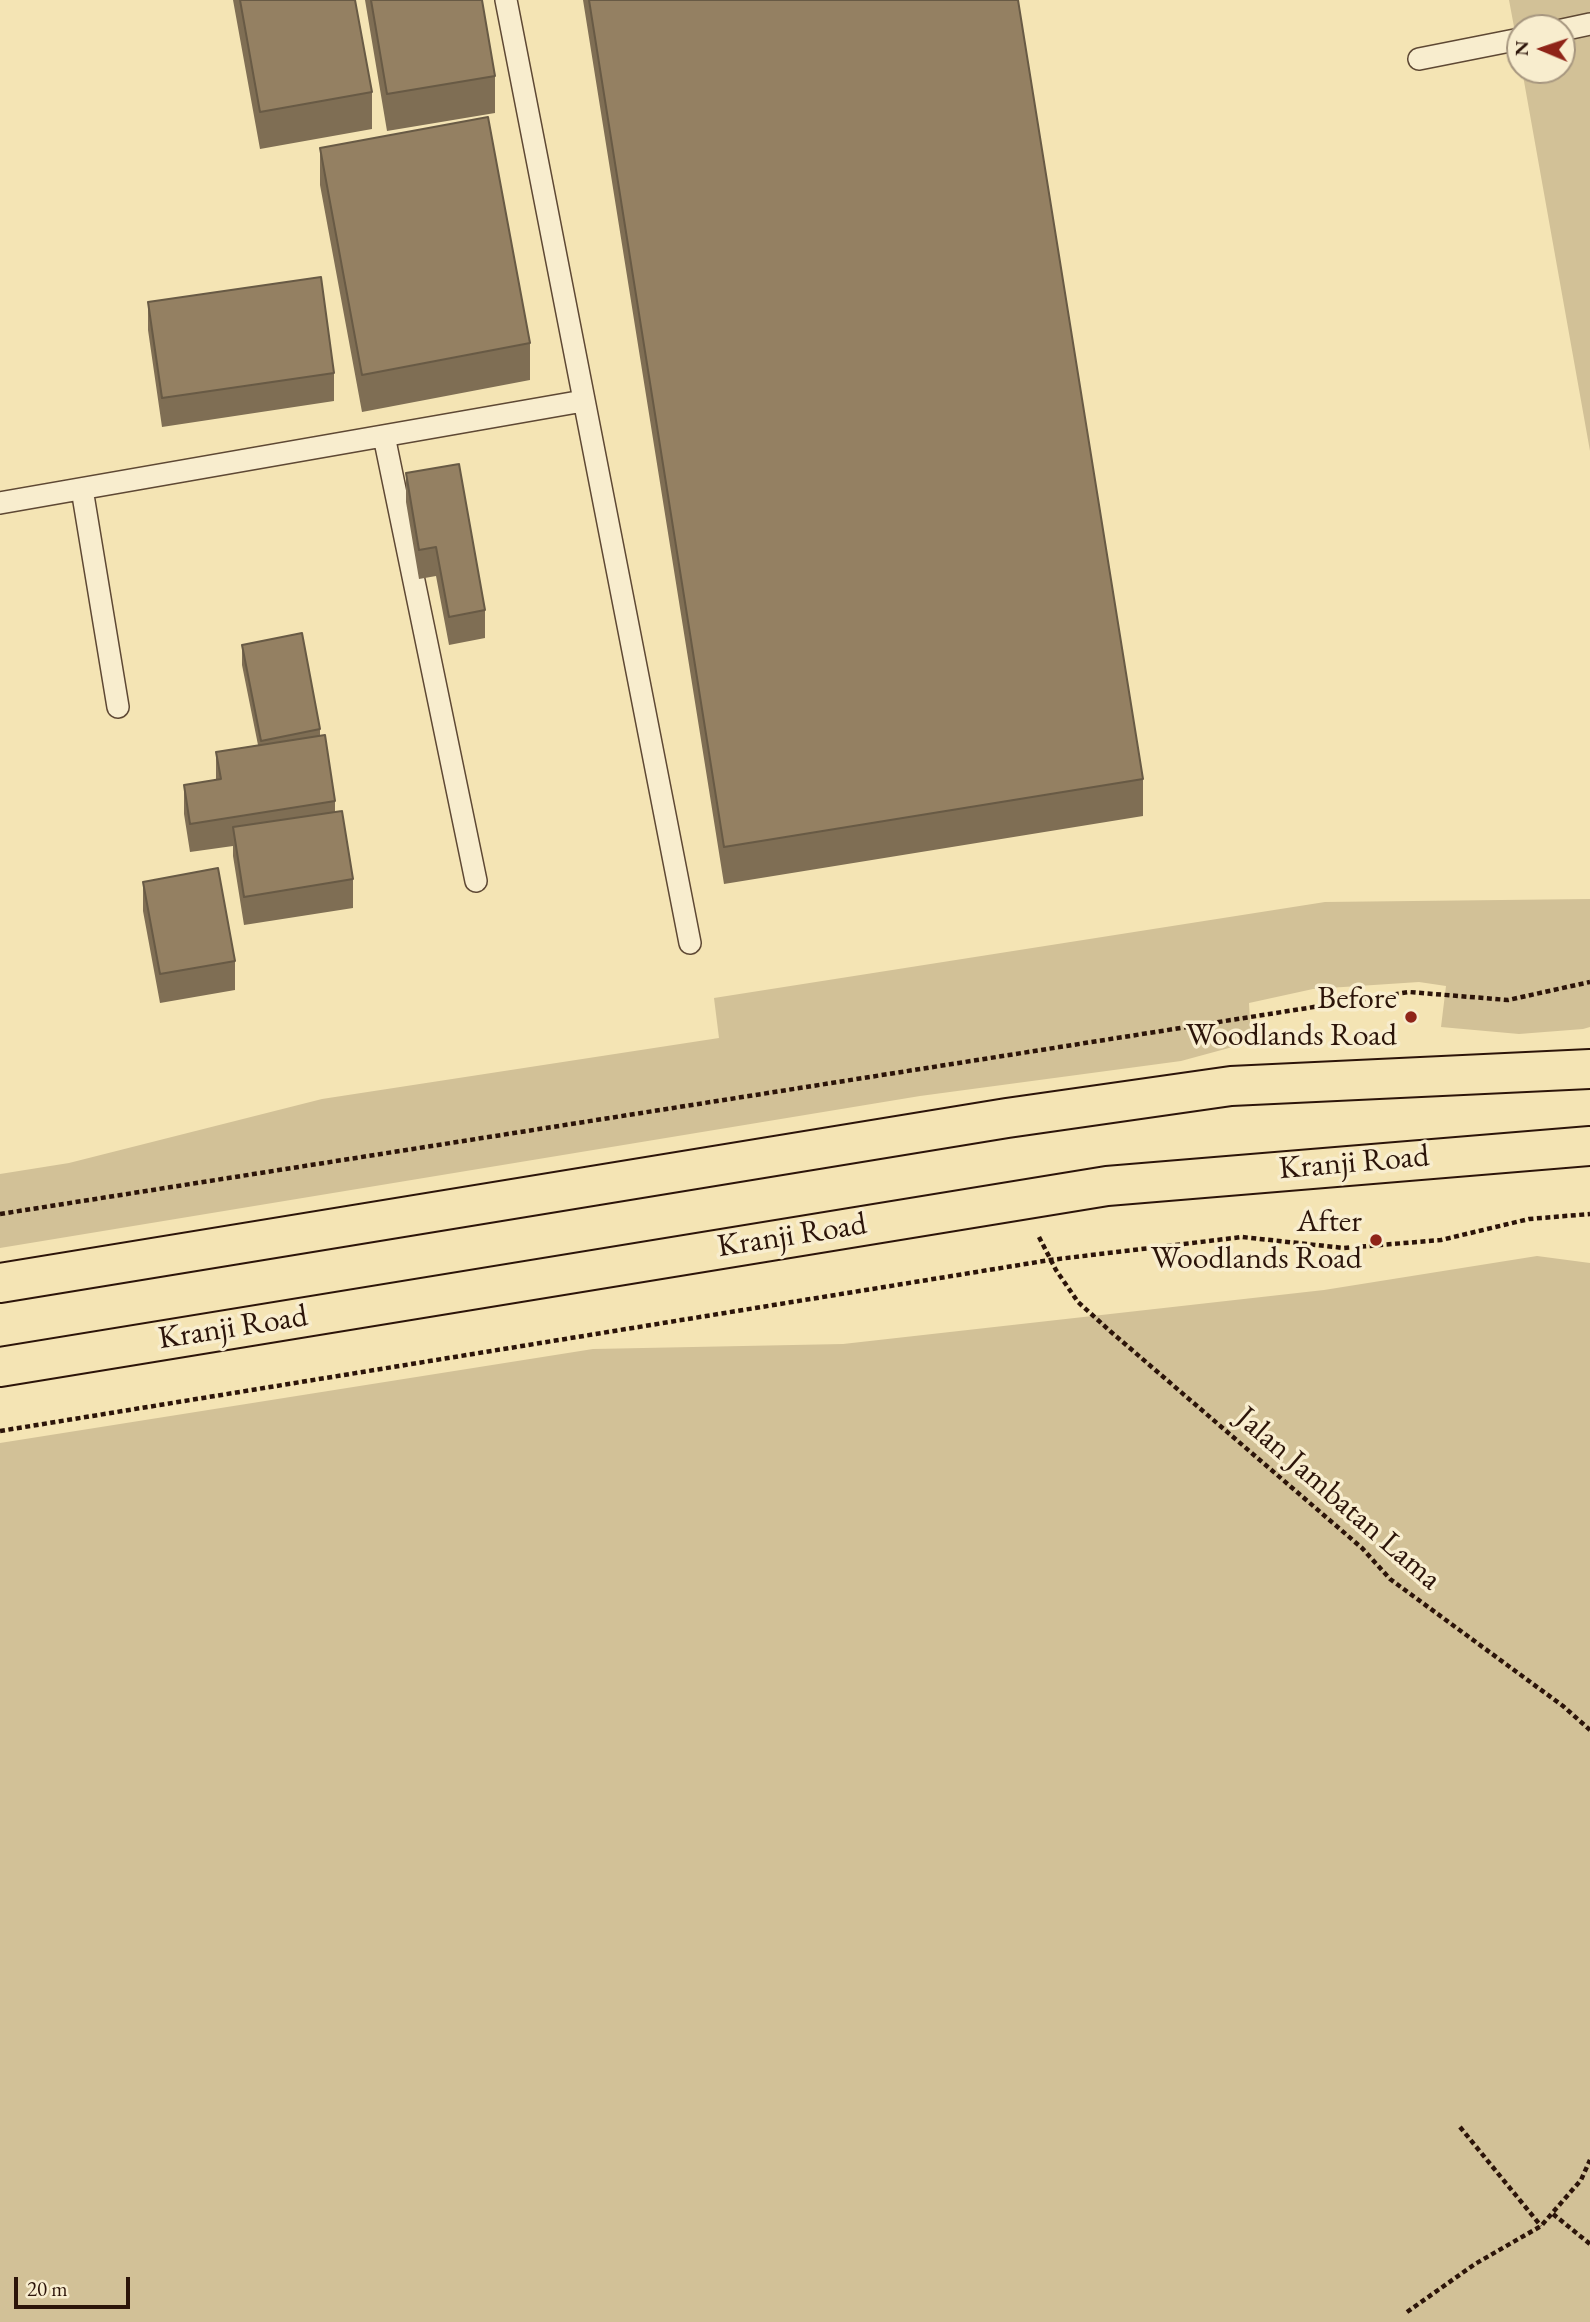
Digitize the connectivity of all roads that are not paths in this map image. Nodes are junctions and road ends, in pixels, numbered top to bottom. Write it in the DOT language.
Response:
graph roads {
  1 [pos="506,0"];
  2 [pos="1506,42"];
  3 [pos="1419,59"];
  4 [pos="583,401"];
  5 [pos="384,436"];
  6 [pos="82,489"];
  7 [pos="0,503"];
  8 [pos="118,707"];
  9 [pos="476,881"];
  10 [pos="690,943"];
  11 [pos="1590,1069"];
  12 [pos="1590,1146"];
  13 [pos="0,1283"];
  14 [pos="0,1367"];
  1 -- 4 [label="lane"];
  2 -- 3 [label="lane"];
  4 -- 5 [label="lane"];
  4 -- 10 [label="lane"];
  5 -- 6 [label="lane"];
  5 -- 9 [label="lane"];
  6 -- 7 [label="lane"];
  6 -- 8 [label="lane"];
  11 -- 13 [label="main road"];
  12 -- 14 [label="main road, Kranji Road"];
}
